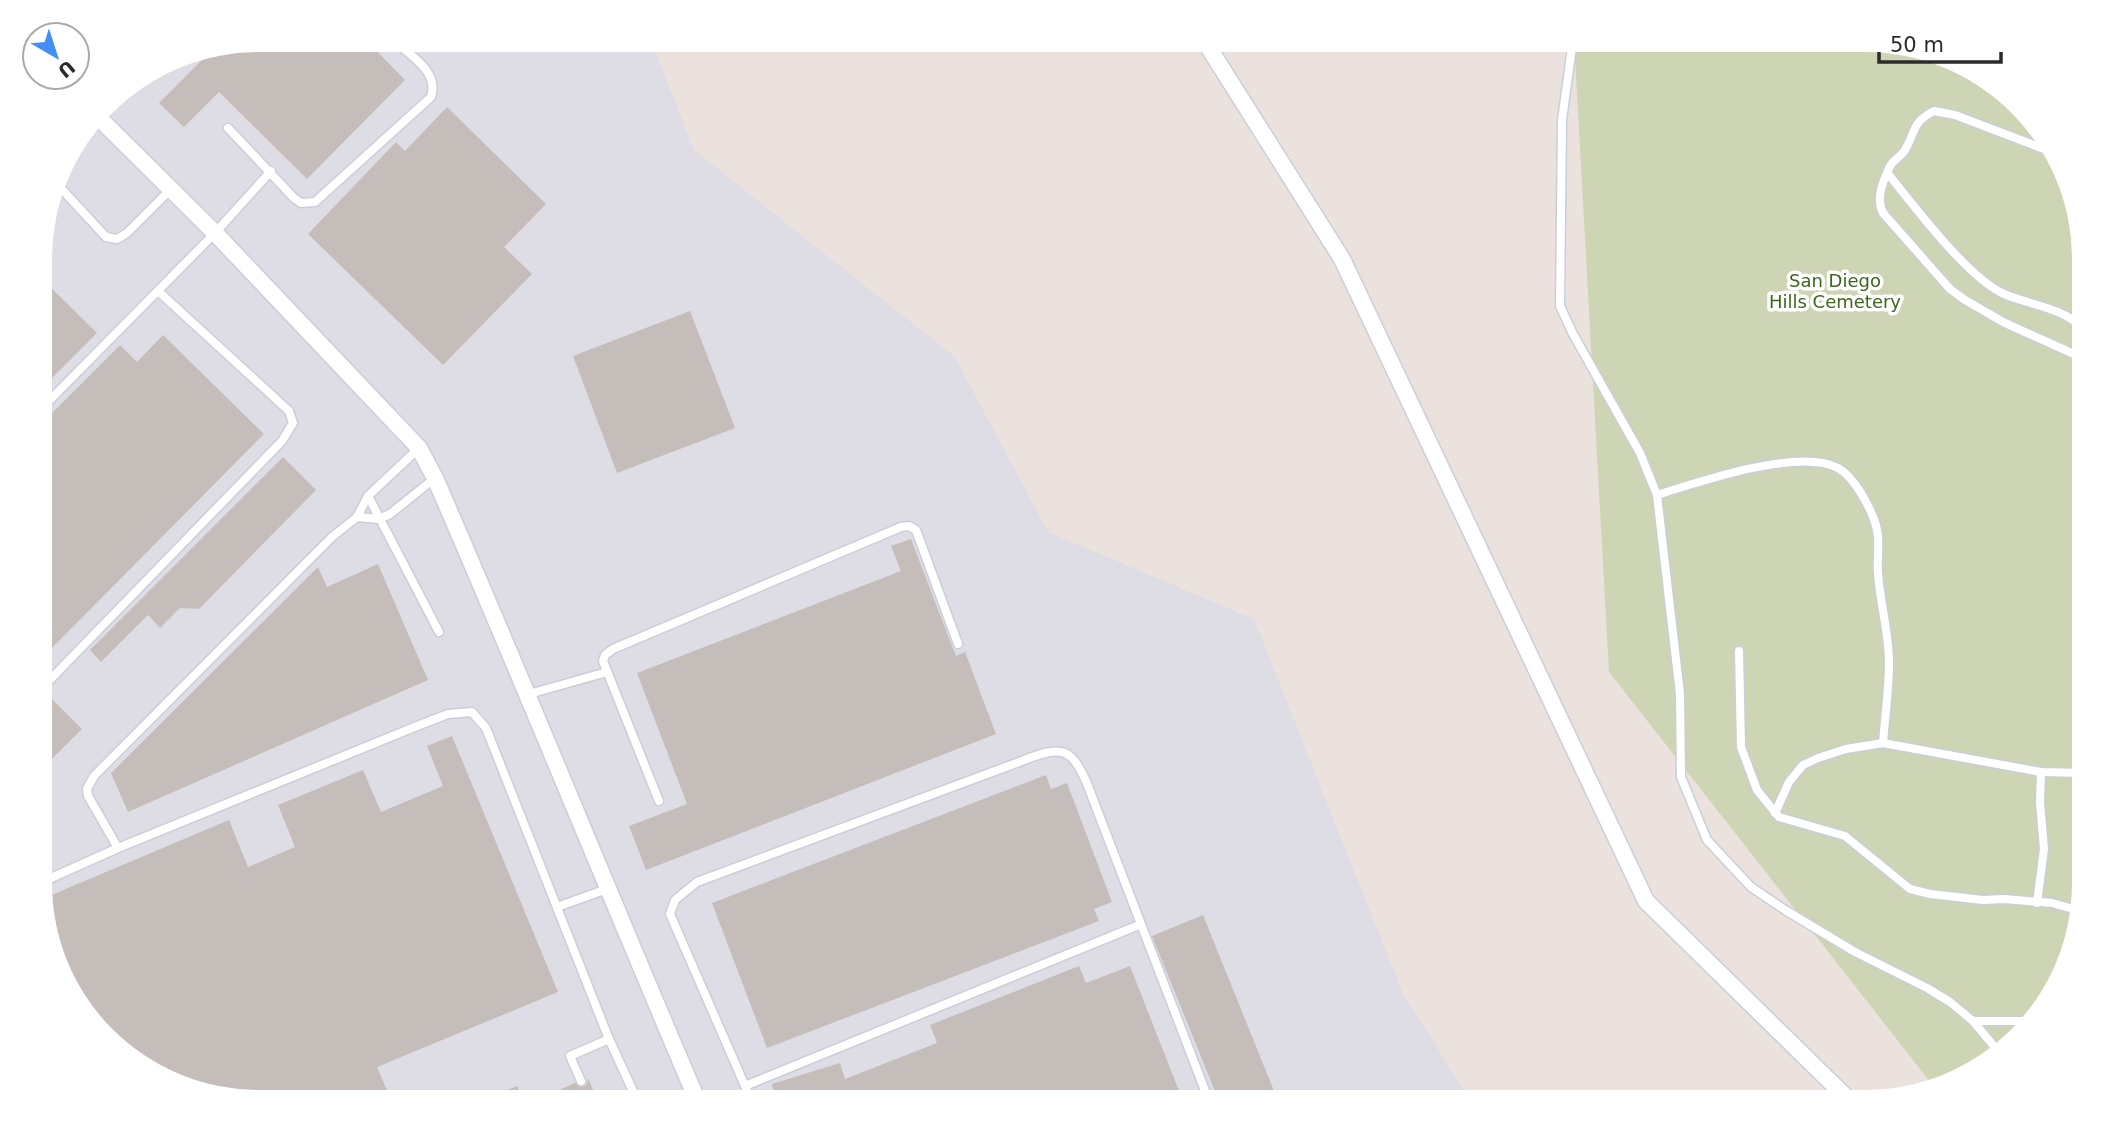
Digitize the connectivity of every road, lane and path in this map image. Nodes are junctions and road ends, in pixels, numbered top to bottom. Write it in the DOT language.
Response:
graph roads {
  1 [pos="408,53"];
  2 [pos="1211,53"];
  3 [pos="1571,53"];
  4 [pos="104,123"];
  5 [pos="228,128"];
  6 [pos="2038,147"];
  7 [pos="271,171"];
  8 [pos="1889,175"];
  9 [pos="171,189"];
  10 [pos="64,192"];
  11 [pos="215,233"];
  12 [pos="158,291"];
  13 [pos="2072,320"];
  14 [pos="2072,355"];
  15 [pos="53,398"];
  16 [pos="419,447"];
  17 [pos="436,478"];
  18 [pos="1657,495"];
  19 [pos="368,496"];
  20 [pos="357,517"];
  21 [pos="379,519"];
  22 [pos="439,632"];
  23 [pos="958,644"];
  24 [pos="1740,651"];
  25 [pos="607,672"];
  26 [pos="53,677"];
  27 [pos="529,694"];
  28 [pos="1883,743"];
  29 [pos="2041,772"];
  30 [pos="2072,773"];
  31 [pos="659,801"];
  32 [pos="1775,813"];
  33 [pos="118,848"];
  34 [pos="53,877"];
  35 [pos="607,890"];
  36 [pos="2037,903"];
  37 [pos="556,907"];
  38 [pos="2070,908"];
  39 [pos="1139,925"];
  40 [pos="1973,1021"];
  41 [pos="2018,1021"];
  42 [pos="609,1039"];
  43 [pos="1993,1045"];
  44 [pos="581,1081"];
  45 [pos="745,1086"];
  46 [pos="1204,1089"];
  47 [pos="1838,1089"];
  48 [pos="632,1090"];
  49 [pos="693,1090"];
  50 [pos="747,1090"];
  1 -- 7 [label="lane"];
  2 -- 47 [label="street"];
  3 -- 18 [label="lane"];
  4 -- 9 [label="street"];
  5 -- 7 [label="lane"];
  6 -- 8 [label="lane"];
  7 -- 11 [label="lane"];
  8 -- 13 [label="lane"];
  8 -- 14 [label="lane"];
  9 -- 10 [label="lane"];
  9 -- 11 [label="street"];
  11 -- 12 [label="lane"];
  11 -- 16 [label="street"];
  12 -- 15 [label="lane"];
  12 -- 26 [label="lane"];
  16 -- 17 [label="street"];
  16 -- 19 [label="lane"];
  17 -- 21 [label="lane"];
  17 -- 27 [label="street"];
  18 -- 28 [label="lane"];
  18 -- 40 [label="lane"];
  19 -- 20 [label="lane"];
  19 -- 21 [label="lane"];
  20 -- 21 [label="lane"];
  20 -- 33 [label="lane"];
  21 -- 22 [label="lane"];
  23 -- 25 [label="lane"];
  24 -- 32 [label="lane"];
  25 -- 27 [label="lane"];
  25 -- 31 [label="lane"];
  27 -- 35 [label="street"];
  28 -- 29 [label="lane"];
  28 -- 32 [label="lane"];
  29 -- 30 [label="lane"];
  29 -- 36 [label="lane"];
  32 -- 36 [label="lane"];
  33 -- 34 [label="lane"];
  33 -- 37 [label="lane"];
  35 -- 37 [label="lane"];
  35 -- 49 [label="street"];
  36 -- 38 [label="lane"];
  37 -- 42 [label="lane"];
  39 -- 45 [label="lane"];
  39 -- 45 [label="lane"];
  39 -- 46 [label="lane"];
  40 -- 41 [label="lane"];
  40 -- 43 [label="lane"];
  42 -- 44 [label="lane"];
  42 -- 48 [label="lane"];
  45 -- 50 [label="lane"];
}
